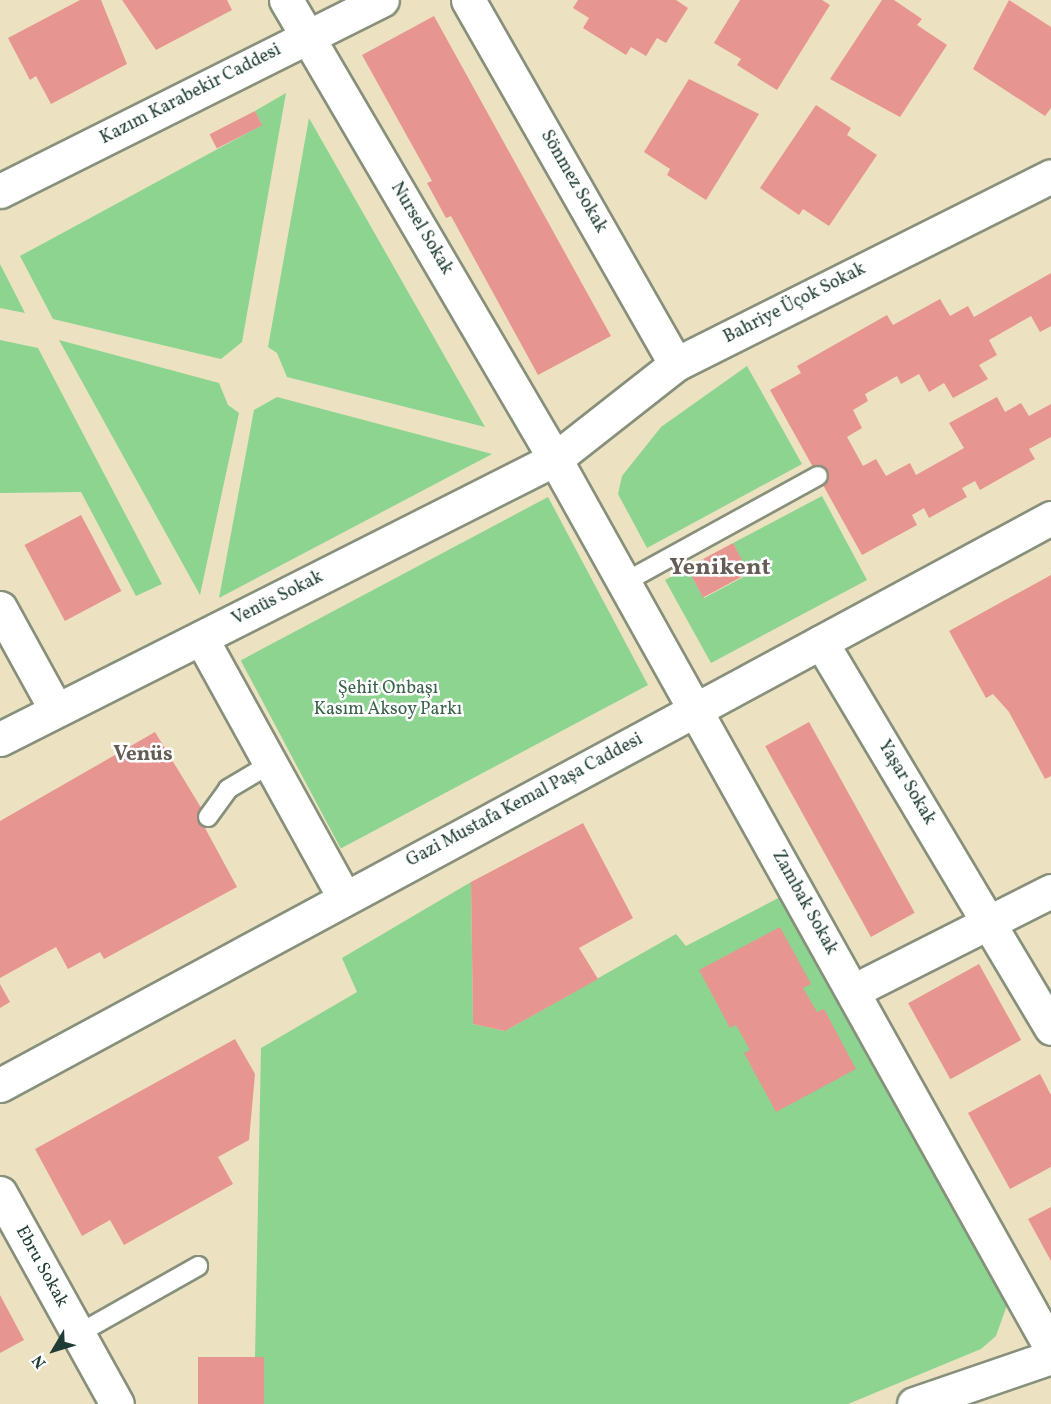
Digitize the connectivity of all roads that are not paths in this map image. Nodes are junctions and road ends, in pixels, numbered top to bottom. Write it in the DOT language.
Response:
graph roads {
  1 [pos="286,0"];
  2 [pos="382,0"];
  3 [pos="468,0"];
  4 [pos="307,36"];
  5 [pos="1051,176"];
  6 [pos="0,191"];
  7 [pos="676,364"];
  8 [pos="555,459"];
  9 [pos="818,476"];
  10 [pos="1051,518"];
  11 [pos="625,582"];
  12 [pos="0,608"];
  13 [pos="201,638"];
  14 [pos="821,642"];
  15 [pos="696,709"];
  16 [pos="56,710"];
  17 [pos="0,739"];
  18 [pos="270,764"];
  19 [pos="207,817"];
  20 [pos="1051,891"];
  21 [pos="344,897"];
  22 [pos="991,924"];
  23 [pos="853,991"];
  24 [pos="1051,1028"];
  25 [pos="0,1085"];
  26 [pos="0,1193"];
  27 [pos="198,1266"];
  28 [pos="78,1334"];
  29 [pos="1051,1348"];
  30 [pos="1051,1357"];
  31 [pos="117,1404"];
  32 [pos="914,1404"];
  1 -- 4 [label="street, Nursel Sokak"];
  2 -- 4 [label="street, Kazım Karabekir Caddesi"];
  3 -- 7 [label="street, Sönmez Sokak"];
  4 -- 6 [label="street, Kazım Karabekir Caddesi"];
  4 -- 8 [label="street, Nursel Sokak"];
  5 -- 7 [label="street, Bahriye Üçok Sokak"];
  7 -- 8 [label="street, Bahriye Üçok Sokak"];
  8 -- 11 [label="street, Zambak Sokak"];
  8 -- 13 [label="street, Venüs Sokak"];
  9 -- 11 [label="lane"];
  10 -- 14 [label="street, Gazi Mustafa Kemal Paşa Caddesi"];
  11 -- 15 [label="street, Zambak Sokak"];
  12 -- 16 [label="street"];
  13 -- 16 [label="street, Venüs Sokak"];
  13 -- 18 [label="street"];
  14 -- 15 [label="street, Gazi Mustafa Kemal Paşa Caddesi"];
  14 -- 22 [label="street, Yaşar Sokak"];
  15 -- 21 [label="street, Gazi Mustafa Kemal Paşa Caddesi"];
  15 -- 23 [label="street, Zambak Sokak"];
  16 -- 17 [label="street, Venüs Sokak"];
  18 -- 19 [label="lane"];
  18 -- 21 [label="street"];
  20 -- 22 [label="street"];
  21 -- 25 [label="street, Gazi Mustafa Kemal Paşa Caddesi"];
  22 -- 23 [label="street"];
  22 -- 24 [label="street, Yaşar Sokak"];
  23 -- 29 [label="street, Zambak Sokak"];
  26 -- 28 [label="street, Ebru Sokak"];
  27 -- 28 [label="lane"];
  28 -- 31 [label="street, Ebru Sokak"];
  30 -- 32 [label="street"];
}
